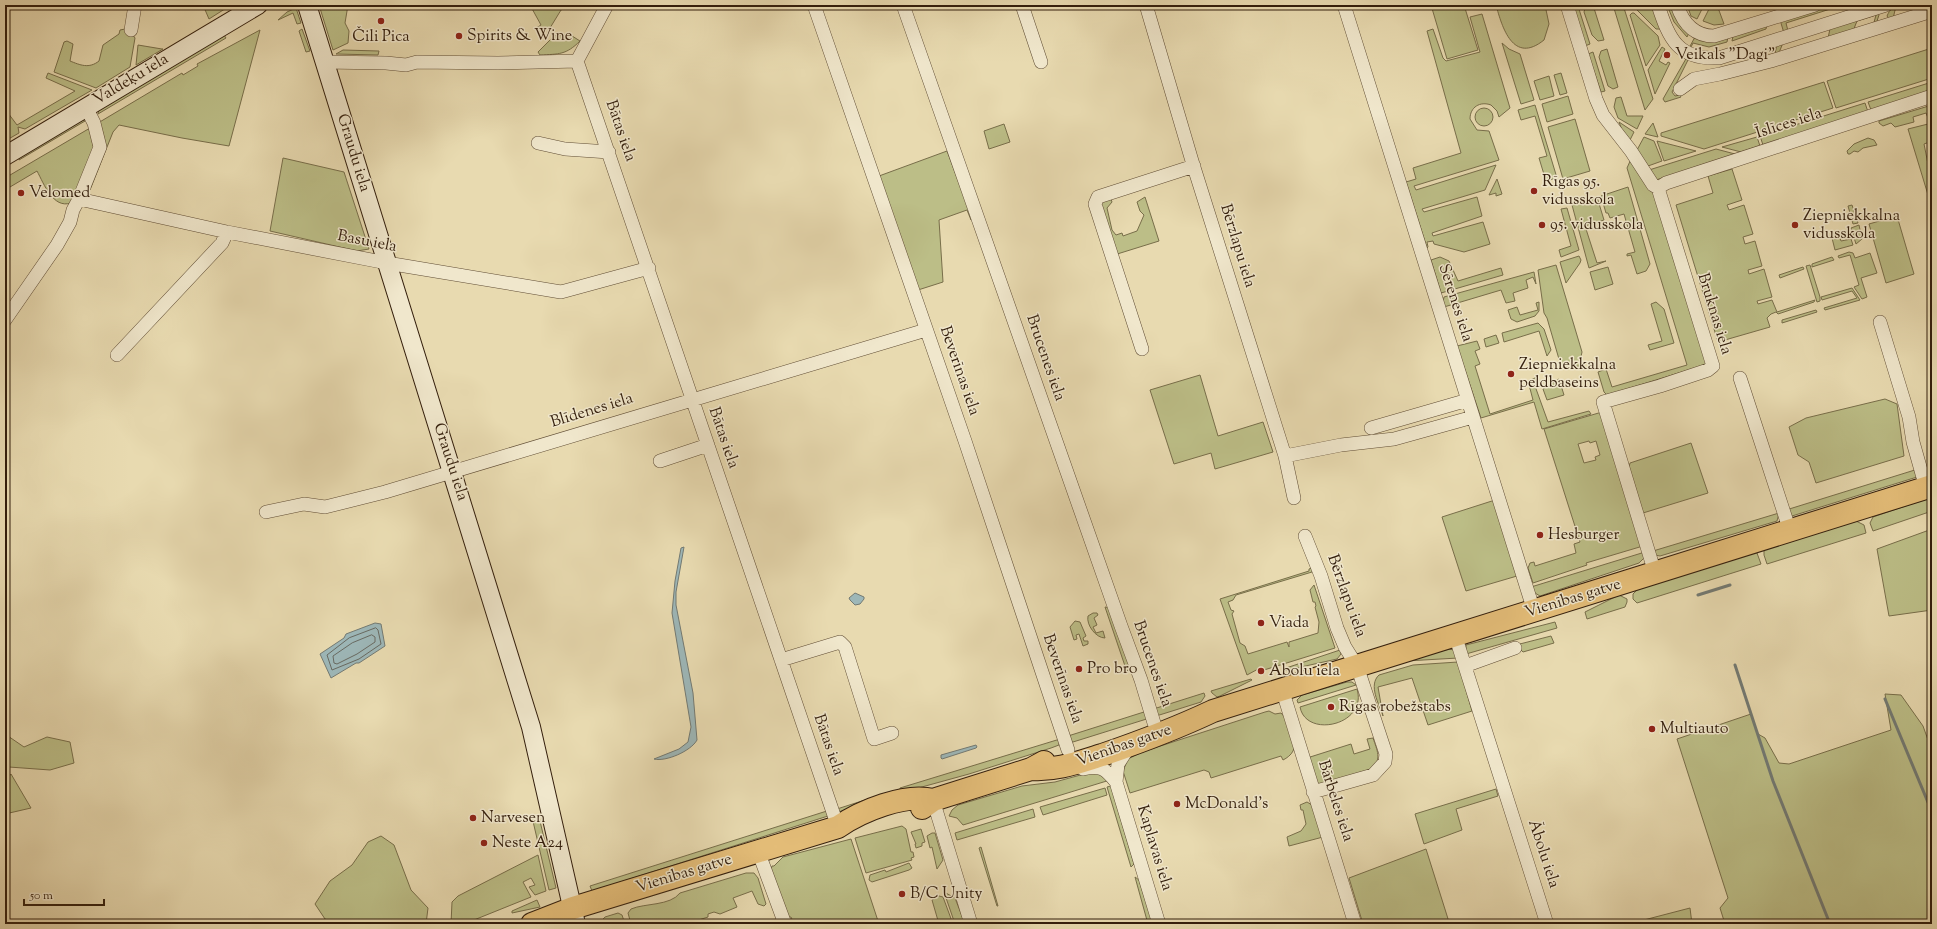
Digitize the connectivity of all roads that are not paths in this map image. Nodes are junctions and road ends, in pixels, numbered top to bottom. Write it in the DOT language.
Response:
graph roads {
  1 [pos="135,5"];
  2 [pos="258,5"];
  3 [pos="307,5"];
  4 [pos="607,5"];
  5 [pos="814,5"];
  6 [pos="903,5"];
  7 [pos="1022,5"];
  8 [pos="1146,5"];
  9 [pos="1344,5"];
  10 [pos="1567,5"];
  11 [pos="1658,5"];
  12 [pos="1678,5"];
  13 [pos="1815,5"];
  14 [pos="1885,5"];
  15 [pos="1932,11"];
  16 [pos="1879,27"];
  17 [pos="131,30"];
  18 [pos="1769,42"];
  19 [pos="578,61"];
  20 [pos="1771,61"];
  21 [pos="324,62"];
  22 [pos="1041,62"];
  23 [pos="1680,89"];
  24 [pos="1932,96"];
  25 [pos="86,107"];
  26 [pos="538,144"];
  27 [pos="609,152"];
  28 [pos="5,156"];
  29 [pos="1194,166"];
  30 [pos="1658,188"];
  31 [pos="79,199"];
  32 [pos="227,232"];
  33 [pos="387,263"];
  34 [pos="649,268"];
  35 [pos="5,320"];
  36 [pos="1880,322"];
  37 [pos="926,330"];
  38 [pos="1142,349"];
  39 [pos="117,356"];
  40 [pos="1740,378"];
  41 [pos="692,398"];
  42 [pos="1468,400"];
  43 [pos="1473,417"];
  44 [pos="1371,428"];
  45 [pos="708,445"];
  46 [pos="1285,456"];
  47 [pos="660,461"];
  48 [pos="453,470"];
  49 [pos="1929,487"];
  50 [pos="1294,498"];
  51 [pos="266,512"];
  52 [pos="1790,531"];
  53 [pos="1306,536"];
  54 [pos="1655,573"];
  55 [pos="1534,611"];
  56 [pos="1455,635"];
  57 [pos="1515,648"];
  58 [pos="781,660"];
  59 [pos="1357,666"];
  60 [pos="1465,666"];
  61 [pos="1282,689"];
  62 [pos="1214,711"];
  63 [pos="1154,723"];
  64 [pos="892,733"];
  65 [pos="1130,746"];
  66 [pos="1065,759"];
  67 [pos="1116,782"];
  68 [pos="1313,792"];
  69 [pos="933,800"];
  70 [pos="838,826"];
  71 [pos="758,850"];
  72 [pos="574,916"];
  73 [pos="532,924"];
  74 [pos="785,924"];
  75 [pos="971,924"];
  76 [pos="1159,924"];
  77 [pos="1355,924"];
  78 [pos="1547,924"];
  1 -- 17 [label="street"];
  2 -- 25 [label="main road, Valdeķu iela"];
  3 -- 21 [label="main road, Graudu iela"];
  4 -- 19 [label="street"];
  5 -- 37 [label="street, Beverīnas iela"];
  6 -- 63 [label="street, Brucenes iela"];
  7 -- 22 [label="street"];
  8 -- 29 [label="street, Bērzlapu iela"];
  9 -- 42 [label="street, Sērenes iela"];
  10 -- 30 [label="street, Bruknas iela"];
  11 -- 18 [label="street"];
  12 -- 13 [label="street"];
  14 -- 16 [label="street"];
  14 -- 18 [label="street"];
  15 -- 16 [label="street"];
  16 -- 20 [label="street"];
  18 -- 20 [label="street"];
  19 -- 21 [label="street"];
  19 -- 27 [label="street, Bātas iela"];
  20 -- 23 [label="street"];
  21 -- 33 [label="main road, Graudu iela"];
  24 -- 30 [label="street, Īslīces iela"];
  25 -- 28 [label="main road, Valdeķu iela"];
  25 -- 31 [label="street"];
  26 -- 27 [label="street"];
  27 -- 34 [label="street, Bātas iela"];
  29 -- 38 [label="street"];
  29 -- 46 [label="street, Bērzlapu iela"];
  30 -- 54 [label="street, Bruknas iela"];
  31 -- 32 [label="street, Basu iela"];
  31 -- 35 [label="street"];
  32 -- 33 [label="street, Basu iela"];
  32 -- 39 [label="street"];
  33 -- 34 [label="street, Basu iela"];
  33 -- 48 [label="main road, Graudu iela"];
  34 -- 41 [label="street, Bātas iela"];
  36 -- 49 [label="street"];
  37 -- 41 [label="street, Blīdenes iela"];
  37 -- 66 [label="street, Beverīnas iela"];
  40 -- 52 [label="street"];
  41 -- 45 [label="street, Bātas iela"];
  41 -- 48 [label="street, Blīdenes iela"];
  42 -- 43 [label="street, Sērenes iela"];
  42 -- 44 [label="street"];
  43 -- 46 [label="street"];
  43 -- 55 [label="street, Sērenes iela"];
  45 -- 47 [label="street"];
  45 -- 58 [label="street, Bātas iela"];
  46 -- 50 [label="street, Bērzlapu iela"];
  48 -- 51 [label="street, Blīdenes iela"];
  48 -- 72 [label="main road, Graudu iela"];
  49 -- 52 [label="highway, Vienības gatve"];
  52 -- 54 [label="highway, Vienības gatve"];
  53 -- 59 [label="street, Bērzlapu iela"];
  54 -- 55 [label="highway, Vienības gatve"];
  55 -- 56 [label="highway, Vienības gatve"];
  56 -- 59 [label="highway, Vienības gatve"];
  56 -- 60 [label="street, Ābolu iela"];
  57 -- 60 [label="street"];
  58 -- 64 [label="street"];
  58 -- 70 [label="street, Bātas iela"];
  59 -- 61 [label="highway, Vienības gatve"];
  59 -- 68 [label="street, Bērzlapu iela"];
  60 -- 78 [label="street, Ābolu iela"];
  61 -- 62 [label="highway, Vienības gatve"];
  61 -- 68 [label="street, Bārbeles iela"];
  62 -- 63 [label="highway, Vienības gatve"];
  62 -- 65 [label="highway, Vienības gatve"];
  63 -- 66 [label="highway, Vienības gatve"];
  65 -- 66 [label="highway, Vienības gatve"];
  65 -- 67 [label="street, Kaplavas iela"];
  66 -- 67 [label="street, Kaplavas iela"];
  66 -- 69 [label="highway, Vienības gatve"];
  67 -- 76 [label="street, Kaplavas iela"];
  68 -- 77 [label="street, Bārbeles iela"];
  69 -- 70 [label="highway, Vienības gatve"];
  69 -- 75 [label="street"];
  70 -- 71 [label="highway, Vienības gatve"];
  71 -- 72 [label="highway, Vienības gatve"];
  71 -- 74 [label="street"];
  72 -- 73 [label="highway, Vienības gatve"];
}
